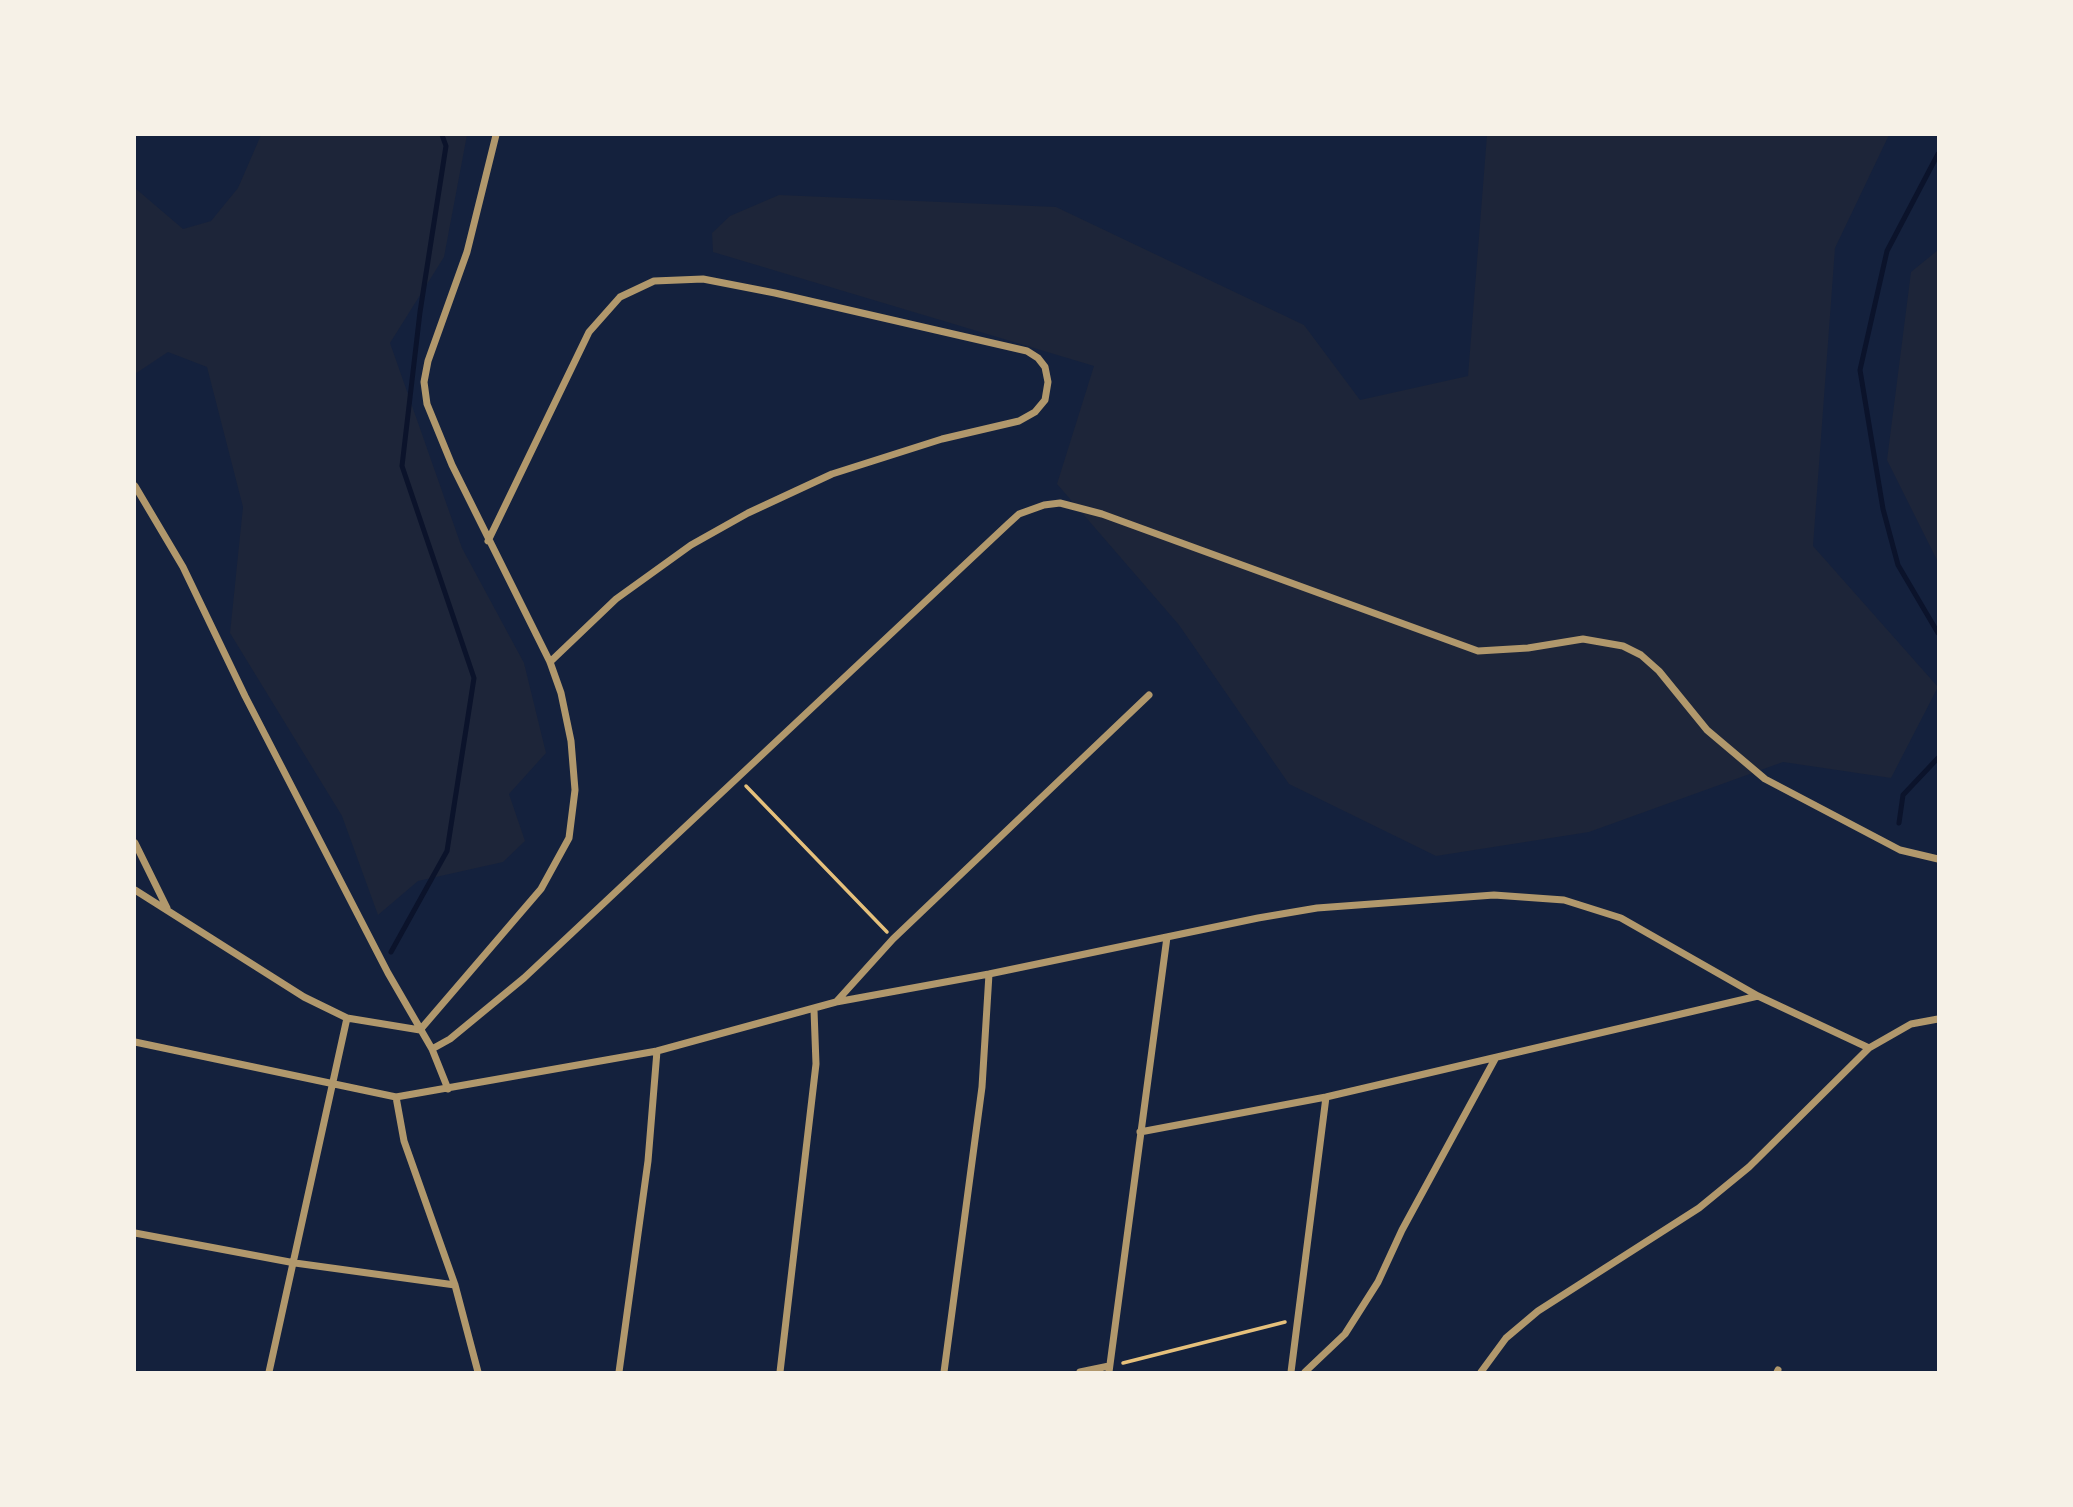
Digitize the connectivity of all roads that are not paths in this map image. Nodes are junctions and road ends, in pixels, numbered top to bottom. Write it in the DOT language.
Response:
graph roads {
  1 [pos="496,135"];
  2 [pos="135,486"];
  3 [pos="488,541"];
  4 [pos="550,662"];
  5 [pos="1149,695"];
  6 [pos="135,843"];
  7 [pos="1938,859"];
  8 [pos="135,890"];
  9 [pos="167,909"];
  10 [pos="1167,937"];
  11 [pos="989,974"];
  12 [pos="1758,996"];
  13 [pos="835,1002"];
  14 [pos="814,1010"];
  15 [pos="347,1018"];
  16 [pos="1938,1019"];
  17 [pos="419,1030"];
  18 [pos="135,1042"];
  19 [pos="1869,1048"];
  20 [pos="432,1049"];
  21 [pos="657,1051"];
  22 [pos="1495,1059"];
  23 [pos="330,1085"];
  24 [pos="448,1089"];
  25 [pos="396,1097"];
  26 [pos="1326,1097"];
  27 [pos="1140,1132"];
  28 [pos="135,1233"];
  29 [pos="295,1263"];
  30 [pos="455,1286"];
  31 [pos="1109,1369"];
  32 [pos="269,1372"];
  33 [pos="478,1372"];
  34 [pos="619,1372"];
  35 [pos="780,1372"];
  36 [pos="944,1372"];
  37 [pos="1080,1372"];
  38 [pos="1291,1372"];
  39 [pos="1305,1372"];
  40 [pos="1481,1372"];
  1 -- 3 [label="street"];
  2 -- 17 [label="street"];
  3 -- 4 [label="street"];
  3 -- 4 [label="street"];
  4 -- 17 [label="street"];
  5 -- 13 [label="street"];
  6 -- 9 [label="street"];
  7 -- 20 [label="street"];
  8 -- 9 [label="street"];
  9 -- 15 [label="street"];
  10 -- 11 [label="street"];
  10 -- 12 [label="street"];
  10 -- 27 [label="street"];
  11 -- 13 [label="street"];
  11 -- 36 [label="street"];
  12 -- 19 [label="street"];
  12 -- 22 [label="street"];
  13 -- 14 [label="street"];
  14 -- 21 [label="street"];
  14 -- 35 [label="street"];
  15 -- 17 [label="street"];
  15 -- 23 [label="street"];
  16 -- 19 [label="street"];
  17 -- 20 [label="street"];
  18 -- 23 [label="street"];
  19 -- 40 [label="street"];
  20 -- 24 [label="street"];
  21 -- 24 [label="street"];
  21 -- 34 [label="street"];
  22 -- 26 [label="street"];
  22 -- 39 [label="street"];
  23 -- 25 [label="street"];
  23 -- 29 [label="street"];
  24 -- 25 [label="street"];
  25 -- 30 [label="street"];
  26 -- 27 [label="street"];
  26 -- 38 [label="street"];
  27 -- 31 [label="street"];
  28 -- 29 [label="street"];
  29 -- 30 [label="street"];
  29 -- 32 [label="street"];
  30 -- 33 [label="street"];
  31 -- 37 [label="street"];
}
